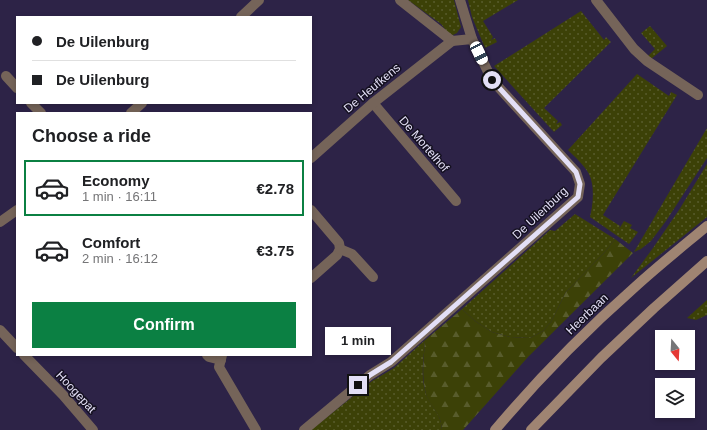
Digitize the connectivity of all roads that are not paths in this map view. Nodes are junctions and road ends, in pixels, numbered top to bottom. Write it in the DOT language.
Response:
graph roads {
  1 [pos="260,0"];
  2 [pos="400,0"];
  3 [pos="460,0"];
  4 [pos="596,0"];
  5 [pos="242,16"];
  6 [pos="472,39"];
  7 [pos="452,41"];
  8 [pos="6,76"];
  9 [pos="16,87"];
  10 [pos="698,95"];
  11 [pos="32,104"];
  12 [pos="141,104"];
  13 [pos="373,104"];
  14 [pos="40,112"];
  15 [pos="132,112"];
  16 [pos="312,157"];
  17 [pos="456,201"];
  18 [pos="16,211"];
  19 [pos="312,211"];
  20 [pos="0,222"];
  21 [pos="707,226"];
  22 [pos="340,249"];
  23 [pos="707,261"];
  24 [pos="373,276"];
  25 [pos="312,277"];
  26 [pos="0,330"];
  27 [pos="16,347"];
  28 [pos="25,356"];
  29 [pos="208,356"];
  30 [pos="222,357"];
  31 [pos="93,430"];
  32 [pos="256,430"];
  33 [pos="304,430"];
  34 [pos="494,430"];
  35 [pos="531,430"];
  1 -- 5 [label="street"];
  2 -- 7 [label="street"];
  3 -- 6 [label="street, De Uilenburg"];
  4 -- 10 [label="street"];
  6 -- 7 [label="street"];
  6 -- 33 [label="street, De Uilenburg"];
  7 -- 13 [label="street, De Heufkens"];
  8 -- 9 [label="street"];
  11 -- 14 [label="street"];
  12 -- 15 [label="street"];
  13 -- 16 [label="street, De Heufkens"];
  13 -- 17 [label="street, De Mortelhof"];
  18 -- 20 [label="street"];
  19 -- 22 [label="street"];
  21 -- 34 [label="main road, Heerbaan"];
  22 -- 24 [label="street"];
  22 -- 25 [label="street"];
  23 -- 35 [label="main road"];
  26 -- 27 [label="street"];
  28 -- 31 [label="street, Hoogepat"];
  29 -- 30 [label="street"];
  30 -- 32 [label="street"];
}
